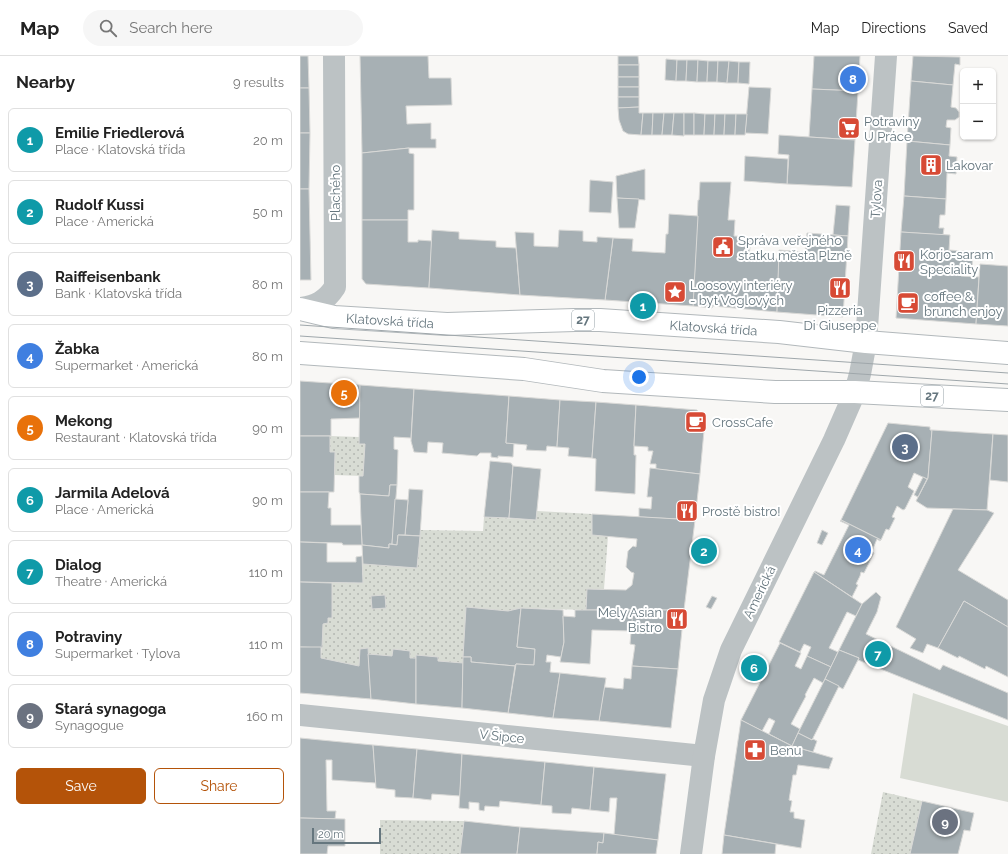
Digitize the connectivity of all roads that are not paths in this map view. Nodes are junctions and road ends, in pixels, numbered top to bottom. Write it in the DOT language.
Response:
graph roads {
  1 [pos="334,56"];
  2 [pos="886,56"];
  3 [pos="300,309"];
  4 [pos="866,342"];
  5 [pos="300,353"];
  6 [pos="1008,353"];
  7 [pos="855,392"];
  8 [pos="1008,400"];
  9 [pos="300,715"];
  10 [pos="704,756"];
  11 [pos="691,854"];
  1 -- 3 [label="street, Plachého"];
  2 -- 4 [label="street, Tylova"];
  3 -- 4 [label="main road, Klatovská třída / 27"];
  4 -- 6 [label="main road, Klatovská třída / 27"];
  4 -- 7 [label="street, Americká"];
  5 -- 7 [label="main road, 27"];
  7 -- 8 [label="main road, 27"];
  7 -- 10 [label="street, Americká"];
  9 -- 10 [label="street, V Šipce"];
  10 -- 11 [label="street, Americká"];
}
